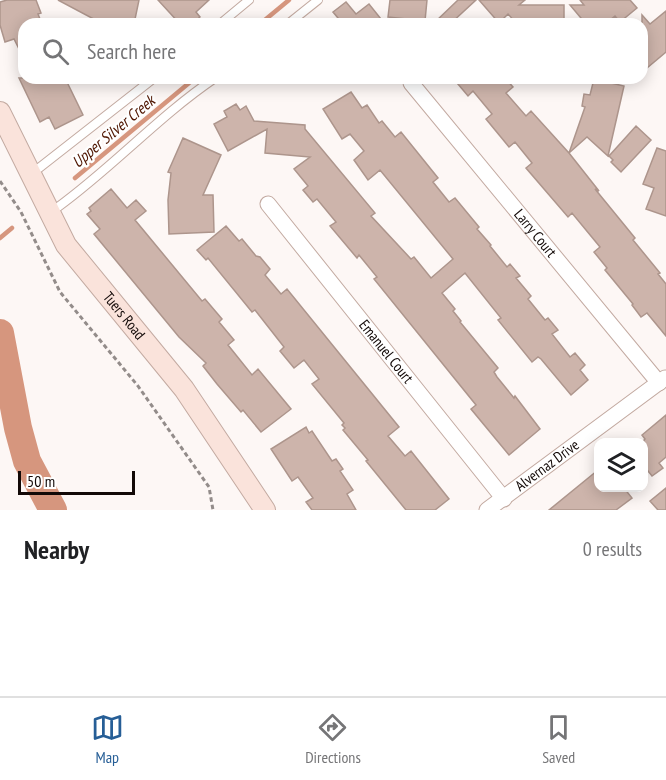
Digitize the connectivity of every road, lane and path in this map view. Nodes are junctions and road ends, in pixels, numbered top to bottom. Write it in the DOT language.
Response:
graph roads {
  1 [pos="249,0"];
  2 [pos="318,0"];
  3 [pos="227,18"];
  4 [pos="296,18"];
  5 [pos="146,84"];
  6 [pos="206,84"];
  7 [pos="412,84"];
  8 [pos="0,112"];
  9 [pos="39,168"];
  10 [pos="0,181"];
  11 [pos="268,204"];
  12 [pos="58,207"];
  13 [pos="663,380"];
  14 [pos="504,499"];
  15 [pos="213,510"];
  16 [pos="265,510"];
  17 [pos="487,510"];
  1 -- 3 [label="lane"];
  2 -- 4 [label="lane"];
  5 -- 9 [label="lane"];
  6 -- 12 [label="lane"];
  7 -- 13 [label="street, Larry Court"];
  8 -- 16 [label="street, Tuers Road"];
  10 -- 15 [label="path"];
  11 -- 14 [label="street, Emanuel Court"];
  13 -- 14 [label="street, Alvernaz Drive"];
  14 -- 17 [label="street, Alvernaz Drive"];
}
